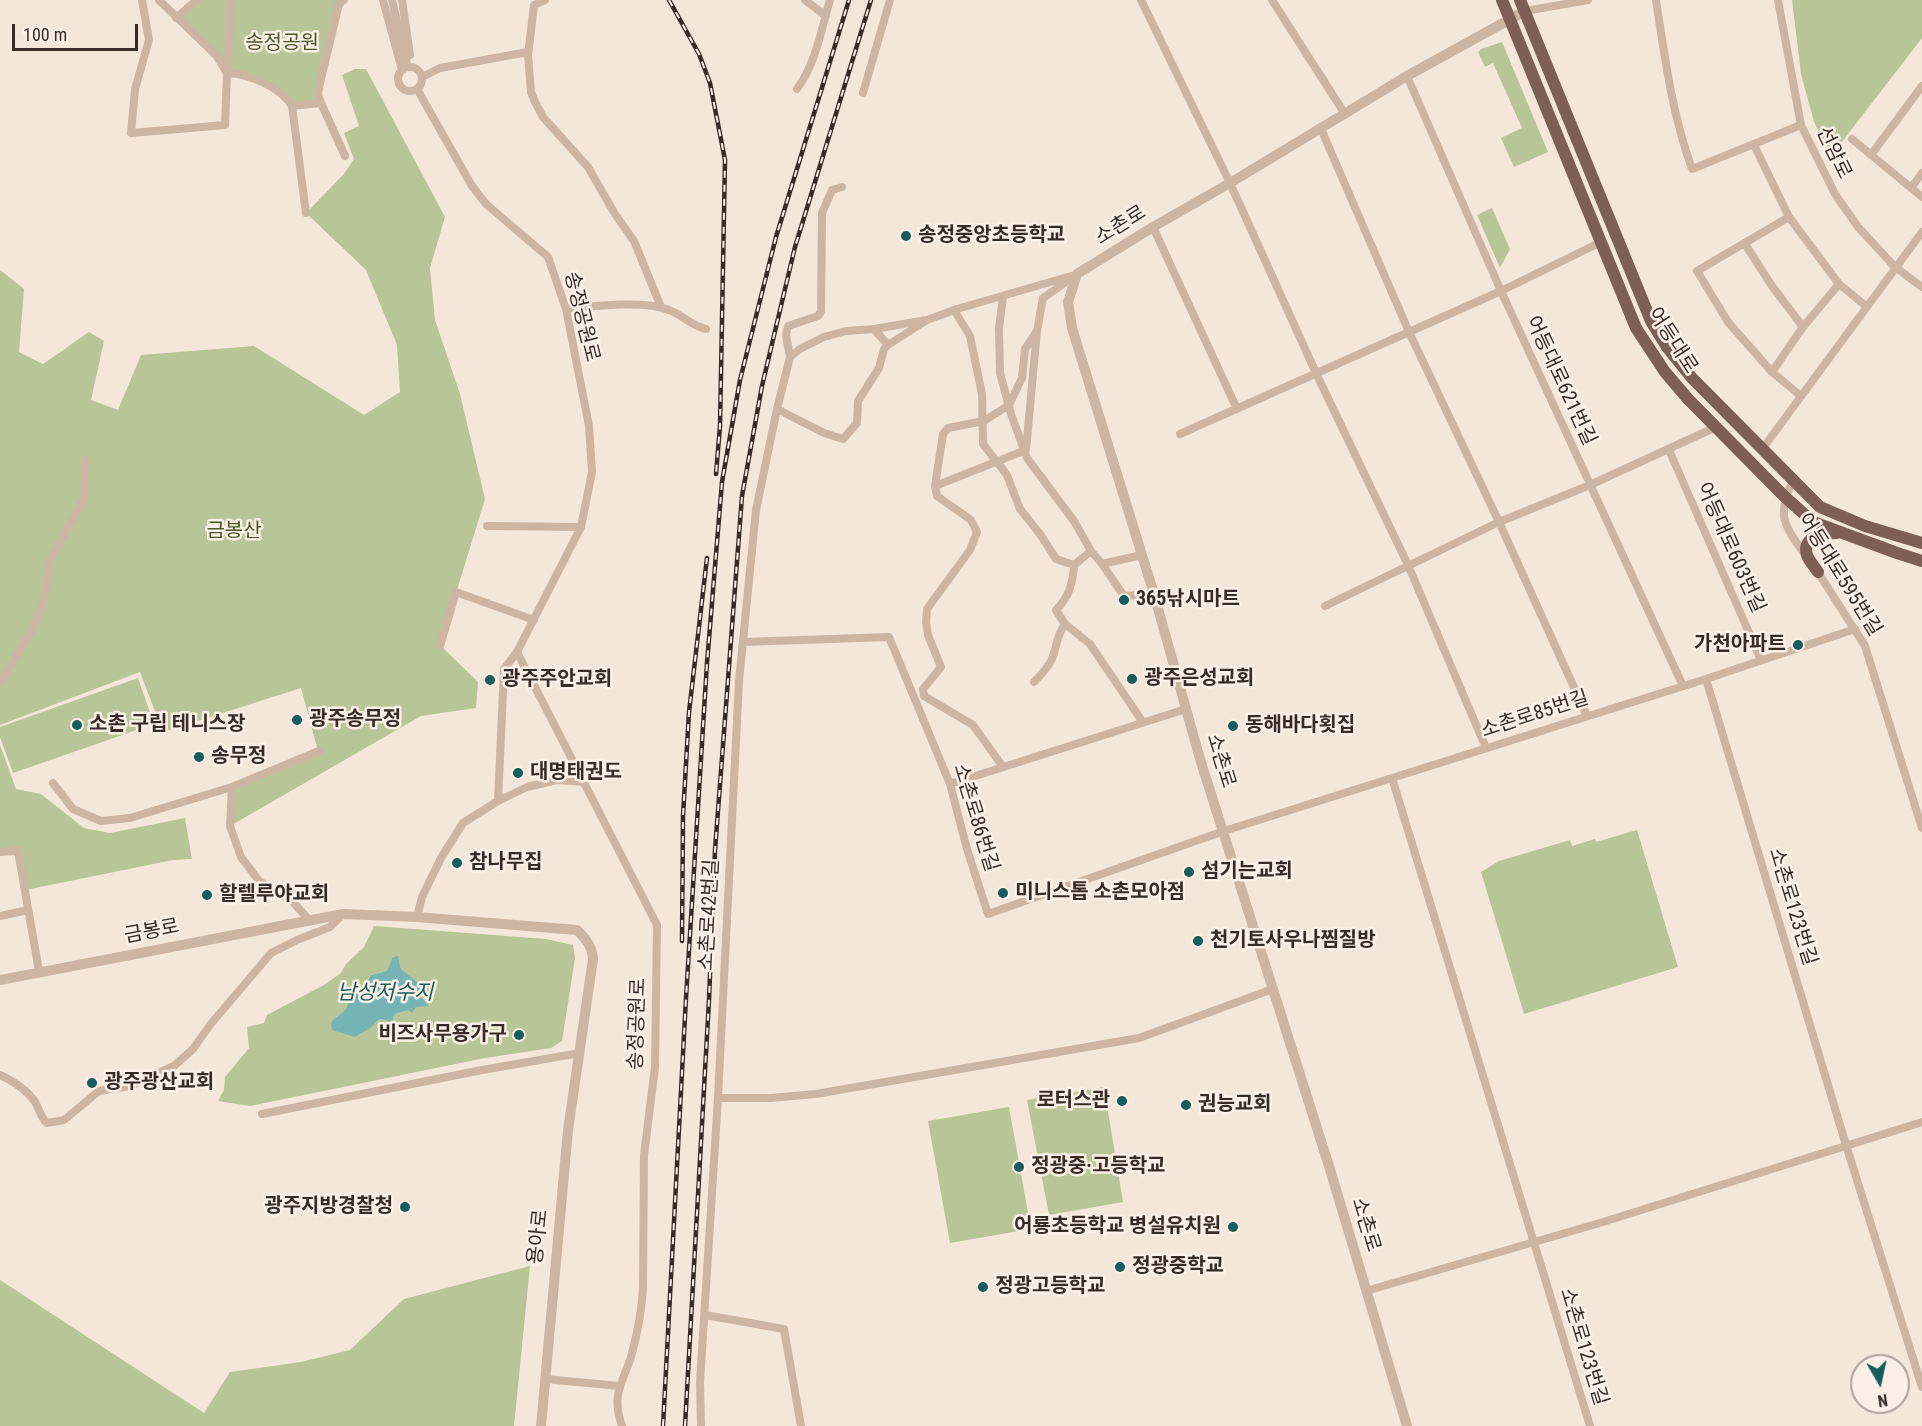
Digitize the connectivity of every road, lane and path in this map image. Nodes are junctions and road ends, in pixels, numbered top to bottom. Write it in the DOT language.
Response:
graph roads {
  1 [pos="142,0"];
  2 [pos="159,0"];
  3 [pos="197,0"];
  4 [pos="231,0"];
  5 [pos="344,0"];
  6 [pos="383,0"];
  7 [pos="392,0"];
  8 [pos="402,0"];
  9 [pos="545,0"];
  10 [pos="805,0"];
  11 [pos="830,0"];
  12 [pos="890,0"];
  13 [pos="1141,0"];
  14 [pos="1272,0"];
  15 [pos="1502,0"];
  16 [pos="1588,0"];
  17 [pos="1656,0"];
  18 [pos="1778,0"];
  19 [pos="535,2"];
  20 [pos="1522,6"];
  21 [pos="826,16"];
  22 [pos="176,18"];
  23 [pos="1510,20"];
  24 [pos="528,52"];
  25 [pos="407,68"];
  26 [pos="227,73"];
  27 [pos="1407,76"];
  28 [pos="422,77"];
  29 [pos="1922,86"];
  30 [pos="797,88"];
  31 [pos="417,89"];
  32 [pos="863,93"];
  33 [pos="321,103"];
  34 [pos="292,106"];
  35 [pos="1345,114"];
  36 [pos="1801,125"];
  37 [pos="1320,129"];
  38 [pos="1852,139"];
  39 [pos="1754,145"];
  40 [pos="1871,154"];
  41 [pos="345,156"];
  42 [pos="1922,173"];
  43 [pos="1230,183"];
  44 [pos="842,187"];
  45 [pos="1911,188"];
  46 [pos="1922,197"];
  47 [pos="306,213"];
  48 [pos="1789,217"];
  49 [pos="1153,227"];
  50 [pos="1922,232"];
  51 [pos="1601,242"];
  52 [pos="1745,244"];
  53 [pos="1895,267"];
  54 [pos="1077,274"];
  55 [pos="1839,284"];
  56 [pos="1922,287"];
  57 [pos="1501,291"];
  58 [pos="1004,296"];
  59 [pos="661,307"];
  60 [pos="1867,307"];
  61 [pos="566,309"];
  62 [pos="954,310"];
  63 [pos="927,320"];
  64 [pos="1803,327"];
  65 [pos="706,329"];
  66 [pos="874,329"];
  67 [pos="1037,330"];
  68 [pos="1409,332"];
  69 [pos="888,345"];
  70 [pos="790,357"];
  71 [pos="1772,372"];
  72 [pos="1316,373"];
  73 [pos="1801,396"];
  74 [pos="1008,405"];
  75 [pos="777,409"];
  76 [pos="1237,409"];
  77 [pos="984,421"];
  78 [pos="1716,427"];
  79 [pos="1180,434"];
  80 [pos="1763,448"];
  81 [pos="1026,450"];
  82 [pos="1669,450"];
  83 [pos="85,460"];
  84 [pos="995,462"];
  85 [pos="1794,479"];
  86 [pos="1590,485"];
  87 [pos="935,486"];
  88 [pos="1785,497"];
  89 [pos="1499,522"];
  90 [pos="487,525"];
  91 [pos="581,527"];
  92 [pos="1840,533"];
  93 [pos="1922,543"];
  94 [pos="1091,551"];
  95 [pos="1142,555"];
  96 [pos="1922,561"];
  97 [pos="1102,564"];
  98 [pos="1074,566"];
  99 [pos="1408,566"];
  100 [pos="1818,572"];
  101 [pos="1154,594"];
  102 [pos="1324,606"];
  103 [pos="534,620"];
  104 [pos="1065,624"];
  105 [pos="1856,629"];
  106 [pos="743,642"];
  107 [pos="440,645"];
  108 [pos="517,652"];
  109 [pos="1761,660"];
  110 [pos="1706,679"];
  111 [pos="1034,682"];
  112 [pos="0,683"];
  113 [pos="1683,686"];
  114 [pos="1186,709"];
  115 [pos="1587,716"];
  116 [pos="1142,721"];
  117 [pos="1486,748"];
  118 [pos="319,751"];
  119 [pos="1003,767"];
  120 [pos="1392,778"];
  121 [pos="585,782"];
  122 [pos="53,783"];
  123 [pos="950,784"];
  124 [pos="232,787"];
  125 [pos="498,801"];
  126 [pos="1922,828"];
  127 [pos="1224,831"];
  128 [pos="0,852"];
  129 [pos="28,910"];
  130 [pos="343,914"];
  131 [pos="0,916"];
  132 [pos="417,917"];
  133 [pos="310,921"];
  134 [pos="594,959"];
  135 [pos="39,972"];
  136 [pos="0,980"];
  137 [pos="1273,989"];
  138 [pos="580,1053"];
  139 [pos="0,1075"];
  140 [pos="718,1098"];
  141 [pos="262,1114"];
  142 [pos="1922,1122"];
  143 [pos="1846,1145"];
  144 [pos="1534,1242"];
  145 [pos="1366,1291"];
  146 [pos="705,1315"];
  147 [pos="545,1379"];
  148 [pos="619,1386"];
  149 [pos="1922,1387"];
  150 [pos="541,1426"];
  151 [pos="622,1426"];
  152 [pos="701,1426"];
  153 [pos="801,1426"];
  154 [pos="1407,1426"];
  155 [pos="1590,1426"];
  1 -- 26 [label="street"];
  2 -- 22 [label="street"];
  3 -- 22 [label="street"];
  4 -- 26 [label="street"];
  5 -- 33 [label="street"];
  6 -- 25 [label="street"];
  7 -- 25 [label="street"];
  8 -- 25 [label="street"];
  9 -- 19 [label="street"];
  10 -- 21 [label="street"];
  11 -- 21 [label="street"];
  12 -- 32 [label="street"];
  13 -- 43 [label="street"];
  14 -- 35 [label="street"];
  15 -- 23 [label="main road, 어등대로"];
  16 -- 20 [label="street"];
  17 -- 39 [label="street"];
  18 -- 36 [label="street, 선암로"];
  19 -- 24 [label="street"];
  20 -- 23 [label="street, 소촌로"];
  20 -- 80 [label="main road, 어등대로"];
  21 -- 30 [label="street"];
  22 -- 26 [label="street"];
  23 -- 27 [label="street, 소촌로"];
  23 -- 51 [label="main road, 어등대로"];
  24 -- 28 [label="street"];
  24 -- 59 [label="street"];
  25 -- 28 [label="street"];
  25 -- 31 [label="street"];
  26 -- 34 [label="street"];
  27 -- 35 [label="street, 소촌로"];
  27 -- 57 [label="street"];
  28 -- 31 [label="street"];
  29 -- 40 [label="street"];
  31 -- 61 [label="street, 송정공원로"];
  33 -- 34 [label="street"];
  33 -- 41 [label="street"];
  34 -- 47 [label="street"];
  35 -- 37 [label="street, 소촌로"];
  36 -- 39 [label="street"];
  36 -- 53 [label="street, 선암로"];
  37 -- 43 [label="street, 소촌로"];
  37 -- 68 [label="street"];
  38 -- 40 [label="street"];
  39 -- 48 [label="street"];
  40 -- 45 [label="street"];
  42 -- 45 [label="street"];
  43 -- 49 [label="street, 소촌로"];
  43 -- 72 [label="street"];
  44 -- 70 [label="street, 소촌로42번길"];
  45 -- 46 [label="street"];
  48 -- 52 [label="street"];
  48 -- 55 [label="street"];
  49 -- 54 [label="street, 소촌로"];
  49 -- 76 [label="street"];
  50 -- 53 [label="street"];
  51 -- 57 [label="street"];
  51 -- 78 [label="main road, 어등대로"];
  52 -- 64 [label="street"];
  52 -- 71 [label="street"];
  53 -- 56 [label="street, 선암로"];
  53 -- 60 [label="street"];
  54 -- 58 [label="street"];
  54 -- 67 [label="street"];
  54 -- 95 [label="street, 소촌로"];
  55 -- 60 [label="street"];
  55 -- 64 [label="street"];
  57 -- 68 [label="street"];
  57 -- 86 [label="street, 어등대로621번길"];
  58 -- 62 [label="street"];
  58 -- 74 [label="street"];
  59 -- 61 [label="street"];
  59 -- 65 [label="street"];
  60 -- 73 [label="street"];
  61 -- 91 [label="street, 송정공원로"];
  62 -- 63 [label="street"];
  62 -- 77 [label="street"];
  63 -- 66 [label="street"];
  63 -- 69 [label="street"];
  64 -- 71 [label="street"];
  66 -- 69 [label="street"];
  66 -- 70 [label="street"];
  67 -- 74 [label="street"];
  67 -- 81 [label="street"];
  68 -- 72 [label="street"];
  68 -- 89 [label="street"];
  69 -- 75 [label="street"];
  70 -- 75 [label="street, 소촌로42번길"];
  71 -- 73 [label="street"];
  72 -- 76 [label="street"];
  72 -- 99 [label="street"];
  73 -- 80 [label="street"];
  74 -- 77 [label="street"];
  74 -- 81 [label="street"];
  75 -- 106 [label="street, 소촌로42번길"];
  76 -- 79 [label="street"];
  77 -- 84 [label="street"];
  77 -- 87 [label="street"];
  78 -- 82 [label="street"];
  78 -- 88 [label="main road, 어등대로"];
  80 -- 85 [label="main road, 어등대로"];
  81 -- 84 [label="street"];
  81 -- 94 [label="street"];
  82 -- 86 [label="street"];
  82 -- 109 [label="street, 어등대로603번길"];
  83 -- 112 [label="street"];
  84 -- 87 [label="street"];
  84 -- 98 [label="street"];
  85 -- 88 [label="street, 어등대로595번길"];
  85 -- 93 [label="main road, 어등대로"];
  86 -- 89 [label="street"];
  86 -- 113 [label="street, 어등대로621번길"];
  87 -- 119 [label="street"];
  88 -- 92 [label="main road, 어등대로"];
  88 -- 100 [label="street, 어등대로595번길"];
  89 -- 99 [label="street"];
  89 -- 115 [label="street"];
  90 -- 91 [label="street"];
  91 -- 103 [label="street, 송정공원로"];
  92 -- 96 [label="main road, 어등대로"];
  92 -- 100 [label="main road"];
  94 -- 97 [label="street"];
  94 -- 98 [label="street"];
  95 -- 97 [label="street"];
  95 -- 101 [label="street, 소촌로"];
  97 -- 101 [label="street"];
  98 -- 104 [label="street"];
  99 -- 102 [label="street"];
  99 -- 117 [label="street"];
  100 -- 105 [label="street, 어등대로595번길"];
  101 -- 114 [label="street, 소촌로"];
  103 -- 107 [label="street"];
  103 -- 108 [label="street, 송정공원로"];
  104 -- 111 [label="street"];
  104 -- 116 [label="street"];
  105 -- 109 [label="street, 소촌로85번길"];
  105 -- 126 [label="street, 어등대로595번길"];
  106 -- 123 [label="street, 소촌로86번길"];
  106 -- 140 [label="street, 소촌로42번길"];
  108 -- 121 [label="street, 송정공원로"];
  108 -- 125 [label="street, 송정공원로"];
  109 -- 110 [label="street, 소촌로85번길"];
  110 -- 113 [label="street, 소촌로85번길"];
  110 -- 143 [label="street, 소촌로123번길"];
  113 -- 115 [label="street, 소촌로85번길"];
  114 -- 116 [label="street"];
  114 -- 127 [label="street, 소촌로"];
  115 -- 117 [label="street, 소촌로85번길"];
  116 -- 119 [label="street"];
  117 -- 120 [label="street, 소촌로85번길"];
  118 -- 124 [label="street"];
  119 -- 123 [label="street"];
  120 -- 127 [label="street, 소촌로85번길"];
  120 -- 144 [label="street, 소촌로123번길"];
  121 -- 125 [label="street"];
  121 -- 148 [label="street, 송정공원로"];
  122 -- 124 [label="street"];
  123 -- 127 [label="street, 소촌로86번길"];
  124 -- 133 [label="street"];
  125 -- 132 [label="street"];
  127 -- 137 [label="street, 소촌로"];
  128 -- 129 [label="street"];
  129 -- 131 [label="street"];
  129 -- 135 [label="street"];
  130 -- 132 [label="street, 금봉로"];
  130 -- 133 [label="street, 금봉로"];
  130 -- 139 [label="street"];
  132 -- 134 [label="street, 금봉로"];
  133 -- 135 [label="street, 금봉로"];
  134 -- 138 [label="street, 용아로"];
  135 -- 136 [label="street, 금봉로"];
  137 -- 140 [label="street"];
  137 -- 145 [label="street, 소촌로"];
  138 -- 141 [label="street"];
  138 -- 147 [label="street, 용아로"];
  140 -- 146 [label="street, 소촌로42번길"];
  142 -- 143 [label="street"];
  143 -- 144 [label="street"];
  143 -- 149 [label="street, 소촌로123번길"];
  144 -- 145 [label="street"];
  144 -- 155 [label="street, 소촌로123번길"];
  145 -- 154 [label="street, 소촌로"];
  146 -- 152 [label="street, 소촌로42번길"];
  146 -- 153 [label="street"];
  147 -- 148 [label="street"];
  147 -- 150 [label="street, 용아로"];
  148 -- 151 [label="street, 송정공원로"];
}
